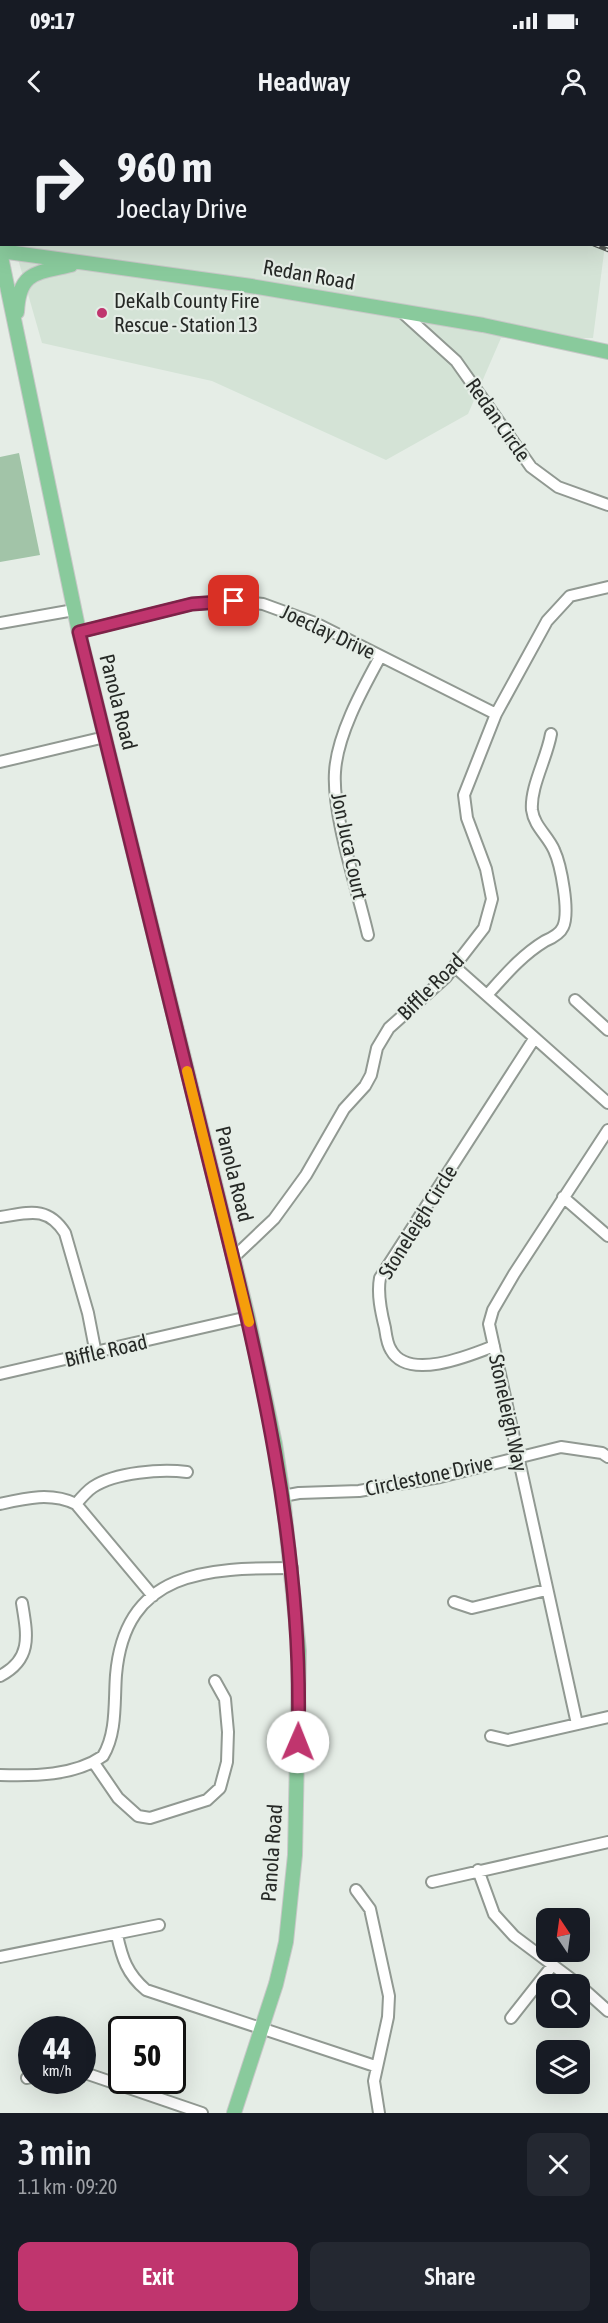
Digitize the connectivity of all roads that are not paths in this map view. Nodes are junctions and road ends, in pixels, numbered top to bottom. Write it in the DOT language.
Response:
graph roads {
  1 [pos="0,251"];
  2 [pos="79,263"];
  3 [pos="403,313"];
  4 [pos="17,335"];
  5 [pos="608,352"];
  6 [pos="608,505"];
  7 [pos="608,587"];
  8 [pos="75,610"];
  9 [pos="0,623"];
  10 [pos="79,632"];
  11 [pos="380,657"];
  12 [pos="496,714"];
  13 [pos="551,734"];
  14 [pos="105,737"];
  15 [pos="0,762"];
  16 [pos="368,935"];
  17 [pos="455,967"];
  18 [pos="488,994"];
  19 [pos="575,1000"];
  20 [pos="608,1030"];
  21 [pos="534,1039"];
  22 [pos="608,1103"];
  23 [pos="608,1130"];
  24 [pos="563,1197"];
  25 [pos="0,1218"];
  26 [pos="608,1236"];
  27 [pos="233,1258"];
  28 [pos="248,1317"];
  29 [pos="494,1346"];
  30 [pos="96,1354"];
  31 [pos="0,1374"];
  32 [pos="518,1456"];
  33 [pos="608,1457"];
  34 [pos="187,1472"];
  35 [pos="284,1496"];
  36 [pos="0,1504"];
  37 [pos="76,1504"];
  38 [pos="292,1568"];
  39 [pos="546,1590"];
  40 [pos="153,1596"];
  41 [pos="454,1602"];
  42 [pos="22,1603"];
  43 [pos="0,1676"];
  44 [pos="215,1681"];
  45 [pos="608,1717"];
  46 [pos="577,1724"];
  47 [pos="491,1736"];
  48 [pos="94,1762"];
  49 [pos="0,1775"];
  50 [pos="608,1842"];
  51 [pos="478,1870"];
  52 [pos="432,1882"];
  53 [pos="356,1890"];
  54 [pos="159,1925"];
  55 [pos="117,1935"];
  56 [pos="0,1957"];
  57 [pos="552,1966"];
  58 [pos="563,1974"];
  59 [pos="590,1995"];
  60 [pos="608,2011"];
  61 [pos="511,2018"];
  62 [pos="261,2030"];
  63 [pos="375,2066"];
  64 [pos="96,2077"];
  65 [pos="202,2113"];
  66 [pos="234,2113"];
  67 [pos="380,2113"];
  1 -- 2 [label="main road, Redan Road"];
  1 -- 4 [label="main road, Panola Road"];
  2 -- 3 [label="main road, Redan Road"];
  2 -- 4 [label="main road"];
  3 -- 5 [label="main road, Redan Road"];
  3 -- 6 [label="street, Redan Circle"];
  4 -- 8 [label="main road, Panola Road"];
  7 -- 12 [label="street, Biffle Road"];
  8 -- 9 [label="street"];
  8 -- 10 [label="main road, Panola Road"];
  10 -- 11 [label="street, Joeclay Drive"];
  10 -- 14 [label="main road, Panola Road"];
  11 -- 12 [label="street, Joeclay Drive"];
  11 -- 16 [label="street, Jon Juca Court"];
  12 -- 17 [label="street, Biffle Road"];
  13 -- 18 [label="street"];
  14 -- 15 [label="street"];
  14 -- 27 [label="main road, Panola Road"];
  17 -- 18 [label="street"];
  17 -- 27 [label="street, Biffle Road"];
  18 -- 21 [label="street"];
  19 -- 20 [label="street"];
  21 -- 22 [label="street"];
  21 -- 29 [label="street, Stoneleigh Circle"];
  23 -- 24 [label="street, Stoneleigh Way"];
  24 -- 26 [label="street"];
  24 -- 29 [label="street, Stoneleigh Way"];
  25 -- 30 [label="street"];
  27 -- 28 [label="main road, Panola Road"];
  28 -- 30 [label="street, Biffle Road"];
  28 -- 35 [label="main road, Panola Road"];
  29 -- 32 [label="street, Stoneleigh Way"];
  30 -- 31 [label="street, Biffle Road"];
  32 -- 33 [label="street, Circlestone Drive"];
  32 -- 35 [label="street, Circlestone Drive"];
  32 -- 39 [label="street, Stoneleigh Way"];
  34 -- 37 [label="street"];
  35 -- 38 [label="main road, Panola Road"];
  36 -- 37 [label="street"];
  37 -- 40 [label="street"];
  38 -- 40 [label="street"];
  38 -- 62 [label="main road, Panola Road"];
  39 -- 41 [label="street"];
  39 -- 46 [label="street, Stoneleigh Way"];
  40 -- 48 [label="street"];
  42 -- 43 [label="street"];
  44 -- 48 [label="street"];
  45 -- 46 [label="street"];
  46 -- 47 [label="street"];
  48 -- 49 [label="street"];
  50 -- 51 [label="street"];
  51 -- 52 [label="street"];
  51 -- 57 [label="street"];
  53 -- 63 [label="street"];
  54 -- 55 [label="street"];
  55 -- 56 [label="street"];
  55 -- 62 [label="street"];
  57 -- 58 [label="street"];
  57 -- 61 [label="street"];
  59 -- 60 [label="street"];
  62 -- 63 [label="street"];
  62 -- 66 [label="main road, Panola Road"];
  63 -- 67 [label="street"];
  64 -- 65 [label="street"];
}
